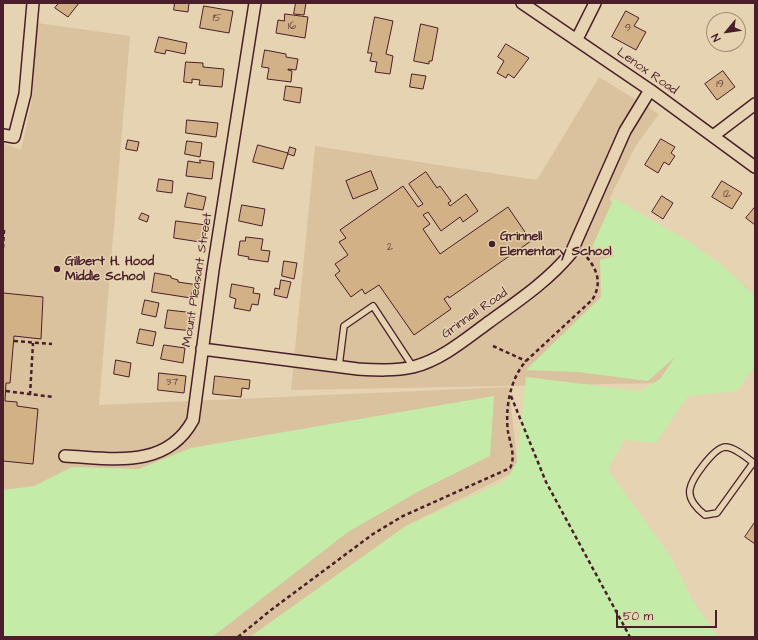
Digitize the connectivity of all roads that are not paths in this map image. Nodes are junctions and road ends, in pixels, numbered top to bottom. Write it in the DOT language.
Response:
graph roads {
  1 [pos="33,3"];
  2 [pos="255,3"];
  3 [pos="522,3"];
  4 [pos="595,3"];
  5 [pos="577,40"];
  6 [pos="650,90"];
  7 [pos="755,104"];
  8 [pos="3,135"];
  9 [pos="713,136"];
  10 [pos="755,167"];
  11 [pos="202,349"];
  12 [pos="340,366"];
  13 [pos="414,367"];
  14 [pos="65,456"];
  15 [pos="754,463"];
  1 -- 8 [label="street"];
  2 -- 11 [label="street, Mount Pleasant Street"];
  3 -- 5 [label="street, Lenox Road"];
  4 -- 5 [label="street"];
  5 -- 6 [label="street, Lenox Road"];
  6 -- 9 [label="street, Lenox Road"];
  6 -- 13 [label="street, Grinnell Road"];
  7 -- 9 [label="street"];
  9 -- 10 [label="street, Lenox Road"];
  11 -- 12 [label="street, Grinnell Road"];
  11 -- 14 [label="street, Mount Pleasant Street"];
  12 -- 13 [label="street, Grinnell Road"];
  12 -- 13 [label="lane"];
  15 -- 15 [label="lane"];
}
